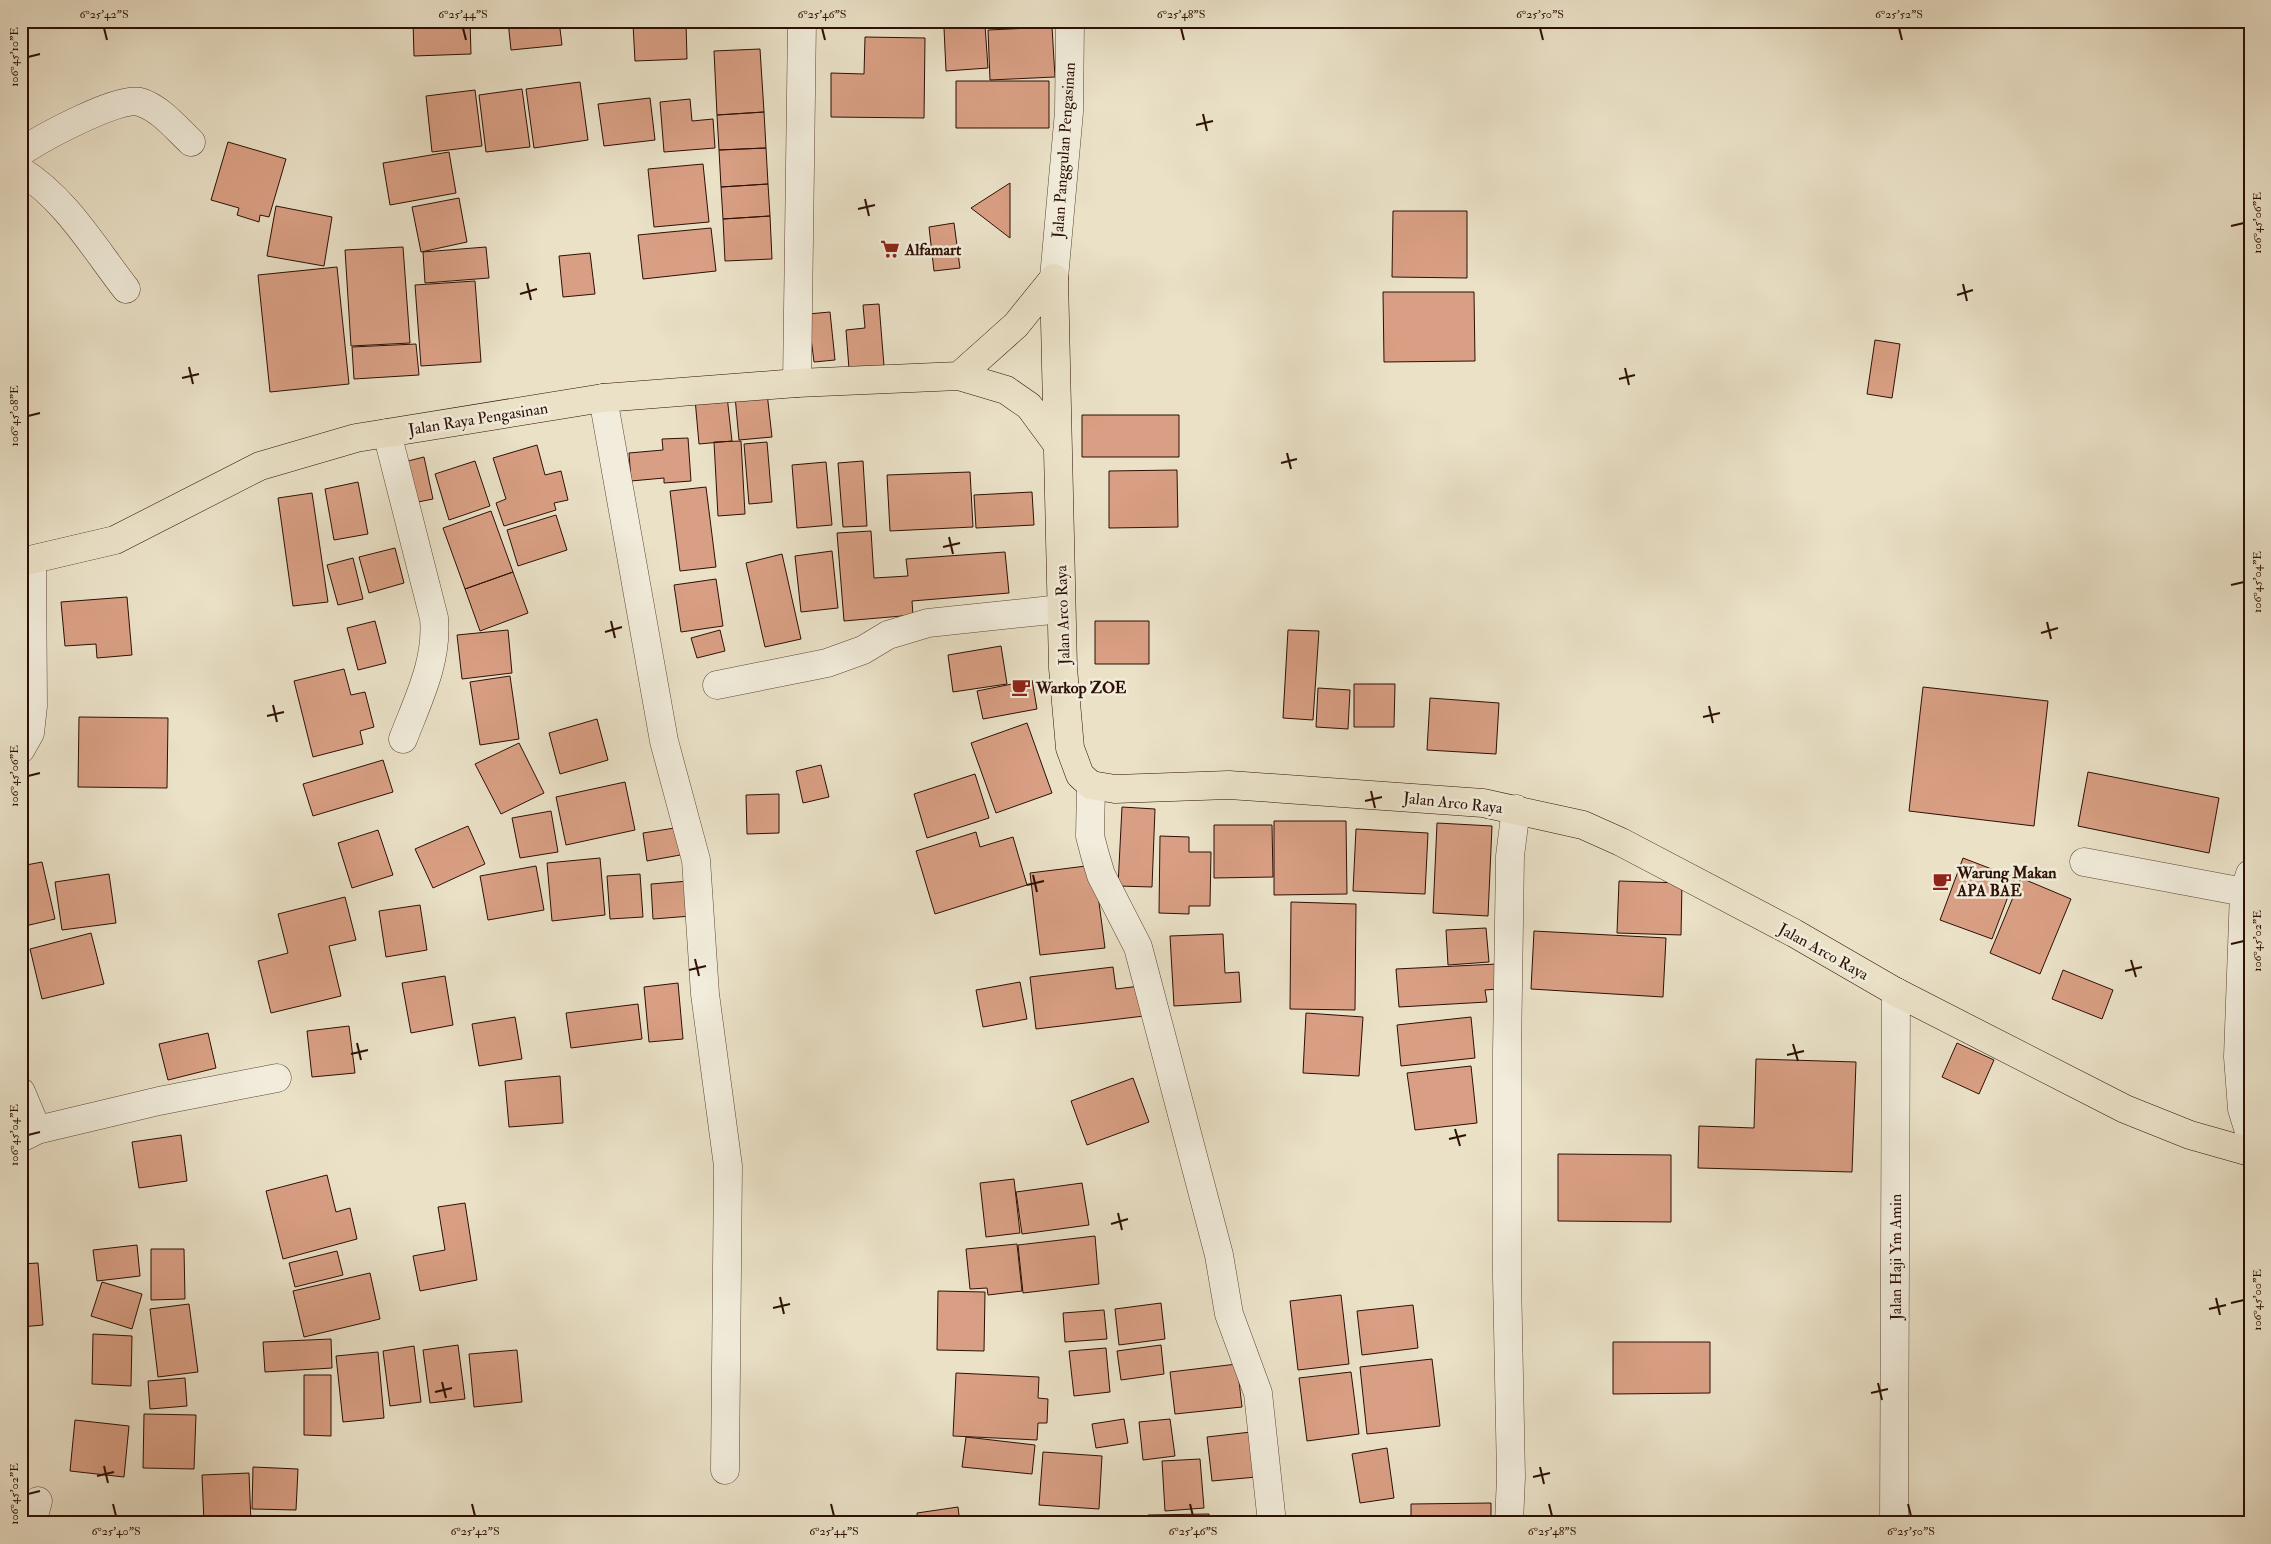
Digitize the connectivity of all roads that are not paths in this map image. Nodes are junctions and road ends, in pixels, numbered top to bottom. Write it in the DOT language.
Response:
graph roads {
  1 [pos="802,21"];
  2 [pos="1070,21"];
  3 [pos="191,142"];
  4 [pos="21,152"];
  5 [pos="21,171"];
  6 [pos="1054,278"];
  7 [pos="126,289"];
  8 [pos="959,376"];
  9 [pos="797,383"];
  10 [pos="603,398"];
  11 [pos="387,433"];
  12 [pos="1057,444"];
  13 [pos="26,561"];
  14 [pos="1061,609"];
  15 [pos="718,685"];
  16 [pos="403,739"];
  17 [pos="21,749"];
  18 [pos="1091,785"];
  19 [pos="1516,810"];
  20 [pos="2084,862"];
  21 [pos="2247,883"];
  22 [pos="1896,992"];
  23 [pos="277,1078"];
  24 [pos="21,1092"];
  25 [pos="29,1134"];
  26 [pos="2250,1135"];
  27 [pos="2250,1152"];
  28 [pos="724,1470"];
  29 [pos="1272,1523"];
  30 [pos="1509,1523"];
  31 [pos="1894,1523"];
  1 -- 9 [label="street"];
  2 -- 6 [label="street, Jalan Panggulan Pengasinan"];
  3 -- 4 [label="street"];
  5 -- 7 [label="street"];
  6 -- 8 [label="main road"];
  6 -- 12 [label="main road, Jalan Arco Raya"];
  8 -- 9 [label="main road, Jalan Raya Pengasinan"];
  8 -- 12 [label="main road, Jalan Raya Pengasinan"];
  9 -- 10 [label="main road, Jalan Raya Pengasinan"];
  10 -- 11 [label="main road, Jalan Raya Pengasinan"];
  10 -- 28 [label="street"];
  11 -- 13 [label="main road, Jalan Raya Pengasinan"];
  11 -- 16 [label="street"];
  12 -- 14 [label="main road, Jalan Arco Raya"];
  13 -- 17 [label="street"];
  14 -- 15 [label="street"];
  14 -- 18 [label="main road, Jalan Arco Raya"];
  18 -- 19 [label="main road, Jalan Arco Raya"];
  18 -- 29 [label="street"];
  19 -- 22 [label="main road, Jalan Arco Raya"];
  19 -- 30 [label="street"];
  20 -- 21 [label="street"];
  21 -- 26 [label="street"];
  22 -- 27 [label="main road, Jalan Arco Raya"];
  22 -- 31 [label="street, Jalan Haji Ym Amin"];
  23 -- 25 [label="street"];
  24 -- 25 [label="street"];
}
